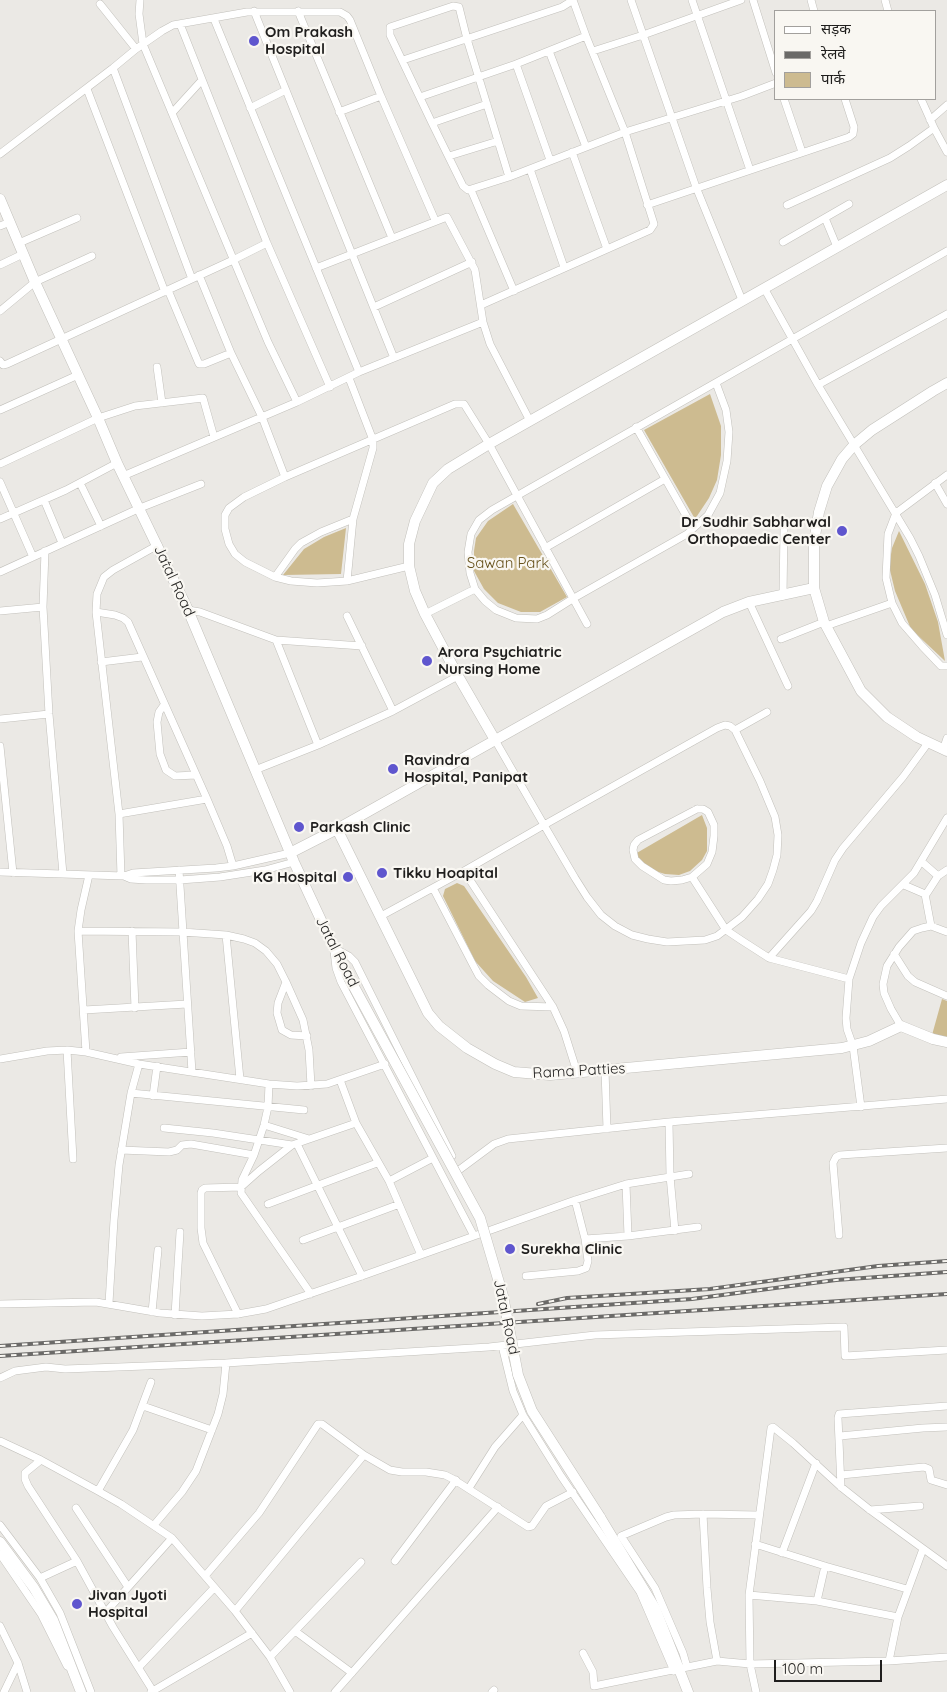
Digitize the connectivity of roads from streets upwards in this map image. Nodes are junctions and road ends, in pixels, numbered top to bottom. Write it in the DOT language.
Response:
graph roads {
  1 [pos="140,0"];
  2 [pos="572,0"];
  3 [pos="631,0"];
  4 [pos="692,0"];
  5 [pos="741,0"];
  6 [pos="753,0"];
  7 [pos="100,4"];
  8 [pos="254,11"];
  9 [pos="298,11"];
  10 [pos="698,15"];
  11 [pos="214,19"];
  12 [pos="180,24"];
  13 [pos="643,35"];
  14 [pos="586,36"];
  15 [pos="467,38"];
  16 [pos="143,44"];
  17 [pos="136,48"];
  18 [pos="550,51"];
  19 [pos="593,51"];
  20 [pos="403,60"];
  21 [pos="516,64"];
  22 [pos="774,67"];
  23 [pos="114,68"];
  24 [pos="478,77"];
  25 [pos="202,80"];
  26 [pos="774,84"];
  27 [pos="86,89"];
  28 [pos="286,90"];
  29 [pos="381,96"];
  30 [pos="420,97"];
  31 [pos="784,100"];
  32 [pos="845,100"];
  33 [pos="921,100"];
  34 [pos="725,101"];
  35 [pos="487,104"];
  36 [pos="947,105"];
  37 [pos="250,108"];
  38 [pos="339,112"];
  39 [pos="172,113"];
  40 [pos="671,118"];
  41 [pos="930,120"];
  42 [pos="432,124"];
  43 [pos="934,128"];
  44 [pos="625,132"];
  45 [pos="498,141"];
  46 [pos="586,147"];
  47 [pos="572,152"];
  48 [pos="802,152"];
  49 [pos="947,152"];
  50 [pos="0,154"];
  51 [pos="449,156"];
  52 [pos="550,160"];
  53 [pos="530,169"];
  54 [pos="750,170"];
  55 [pos="509,177"];
  56 [pos="947,185"];
  57 [pos="696,187"];
  58 [pos="472,190"];
  59 [pos="0,199"];
  60 [pos="787,204"];
  61 [pos="849,204"];
  62 [pos="647,205"];
  63 [pos="77,218"];
  64 [pos="825,218"];
  65 [pos="435,220"];
  66 [pos="10,222"];
  67 [pos="0,226"];
  68 [pos="392,238"];
  69 [pos="783,242"];
  70 [pos="19,243"];
  71 [pos="268,243"];
  72 [pos="837,246"];
  73 [pos="607,249"];
  74 [pos="947,251"];
  75 [pos="23,254"];
  76 [pos="353,254"];
  77 [pos="92,256"];
  78 [pos="233,260"];
  79 [pos="472,262"];
  80 [pos="0,265"];
  81 [pos="564,267"];
  82 [pos="316,268"];
  83 [pos="200,275"];
  84 [pos="192,278"];
  85 [pos="35,282"];
  86 [pos="764,288"];
  87 [pos="166,291"];
  88 [pos="514,291"];
  89 [pos="742,300"];
  90 [pos="481,305"];
  91 [pos="374,307"];
  92 [pos="0,311"];
  93 [pos="947,314"];
  94 [pos="483,322"];
  95 [pos="792,338"];
  96 [pos="62,340"];
  97 [pos="231,353"];
  98 [pos="394,358"];
  99 [pos="0,361"];
  100 [pos="157,367"];
  101 [pos="358,372"];
  102 [pos="78,375"];
  103 [pos="349,378"];
  104 [pos="716,383"];
  105 [pos="947,383"];
  106 [pos="818,385"];
  107 [pos="330,387"];
  108 [pos="297,402"];
  109 [pos="162,403"];
  110 [pos="0,410"];
  111 [pos="262,417"];
  112 [pos="98,418"];
  113 [pos="530,421"];
  114 [pos="636,427"];
  115 [pos="214,437"];
  116 [pos="373,440"];
  117 [pos="489,444"];
  118 [pos="854,445"];
  119 [pos="117,463"];
  120 [pos="0,464"];
  121 [pos="947,475"];
  122 [pos="123,476"];
  123 [pos="285,477"];
  124 [pos="665,479"];
  125 [pos="0,482"];
  126 [pos="80,483"];
  127 [pos="936,483"];
  128 [pos="201,484"];
  129 [pos="516,496"];
  130 [pos="44,500"];
  131 [pos="947,504"];
  132 [pos="140,508"];
  133 [pos="13,513"];
  134 [pos="896,513"];
  135 [pos="0,519"];
  136 [pos="353,519"];
  137 [pos="101,526"];
  138 [pos="694,528"];
  139 [pos="784,528"];
  140 [pos="62,543"];
  141 [pos="158,545"];
  142 [pos="546,548"];
  143 [pos="46,551"];
  144 [pos="33,557"];
  145 [pos="409,566"];
  146 [pos="0,572"];
  147 [pos="275,578"];
  148 [pos="347,581"];
  149 [pos="814,588"];
  150 [pos="475,589"];
  151 [pos="783,596"];
  152 [pos="574,598"];
  153 [pos="749,602"];
  154 [pos="892,603"];
  155 [pos="43,607"];
  156 [pos="188,610"];
  157 [pos="0,611"];
  158 [pos="96,612"];
  159 [pos="425,614"];
  160 [pos="347,616"];
  161 [pos="587,624"];
  162 [pos="825,624"];
  163 [pos="947,635"];
  164 [pos="782,639"];
  165 [pos="276,640"];
  166 [pos="362,646"];
  167 [pos="142,657"];
  168 [pos="101,662"];
  169 [pos="947,666"];
  170 [pos="458,676"];
  171 [pos="788,686"];
  172 [pos="164,705"];
  173 [pos="392,711"];
  174 [pos="767,712"];
  175 [pos="49,714"];
  176 [pos="0,718"];
  177 [pos="735,730"];
  178 [pos="947,738"];
  179 [pos="495,740"];
  180 [pos="928,743"];
  181 [pos="318,745"];
  182 [pos="0,746"];
  183 [pos="945,751"];
  184 [pos="255,770"];
  185 [pos="196,775"];
  186 [pos="207,799"];
  187 [pos="118,814"];
  188 [pos="947,818"];
  189 [pos="544,825"];
  190 [pos="337,829"];
  191 [pos="292,858"];
  192 [pos="922,862"];
  193 [pos="233,866"];
  194 [pos="179,870"];
  195 [pos="947,870"];
  196 [pos="464,871"];
  197 [pos="0,872"];
  198 [pos="13,872"];
  199 [pos="63,874"];
  200 [pos="89,875"];
  201 [pos="122,876"];
  202 [pos="938,876"];
  203 [pos="692,877"];
  204 [pos="180,880"];
  205 [pos="904,884"];
  206 [pos="433,888"];
  207 [pos="925,894"];
  208 [pos="380,916"];
  209 [pos="931,926"];
  210 [pos="726,930"];
  211 [pos="78,931"];
  212 [pos="132,931"];
  213 [pos="182,932"];
  214 [pos="947,932"];
  215 [pos="226,935"];
  216 [pos="334,948"];
  217 [pos="894,954"];
  218 [pos="769,958"];
  219 [pos="849,979"];
  220 [pos="286,982"];
  221 [pos="947,996"];
  222 [pos="187,1004"];
  223 [pos="553,1007"];
  224 [pos="135,1008"];
  225 [pos="84,1010"];
  226 [pos="901,1026"];
  227 [pos="307,1036"];
  228 [pos="947,1042"];
  229 [pos="853,1046"];
  230 [pos="67,1050"];
  231 [pos="86,1052"];
  232 [pos="191,1052"];
  233 [pos="112,1058"];
  234 [pos="0,1060"];
  235 [pos="139,1064"];
  236 [pos="385,1064"];
  237 [pos="157,1066"];
  238 [pos="605,1070"];
  239 [pos="192,1072"];
  240 [pos="577,1072"];
  241 [pos="240,1079"];
  242 [pos="340,1080"];
  243 [pos="269,1084"];
  244 [pos="311,1086"];
  245 [pos="131,1093"];
  246 [pos="153,1096"];
  247 [pos="947,1099"];
  248 [pos="268,1106"];
  249 [pos="861,1107"];
  250 [pos="304,1110"];
  251 [pos="669,1122"];
  252 [pos="356,1123"];
  253 [pos="264,1125"];
  254 [pos="164,1128"];
  255 [pos="607,1130"];
  256 [pos="260,1140"];
  257 [pos="309,1140"];
  258 [pos="295,1144"];
  259 [pos="947,1148"];
  260 [pos="121,1150"];
  261 [pos="254,1155"];
  262 [pos="433,1158"];
  263 [pos="74,1160"];
  264 [pos="377,1163"];
  265 [pos="459,1170"];
  266 [pos="688,1174"];
  267 [pos="670,1176"];
  268 [pos="389,1182"];
  269 [pos="626,1184"];
  270 [pos="318,1186"];
  271 [pos="241,1187"];
  272 [pos="575,1200"];
  273 [pos="268,1204"];
  274 [pos="398,1204"];
  275 [pos="338,1227"];
  276 [pos="698,1227"];
  277 [pos="491,1230"];
  278 [pos="675,1231"];
  279 [pos="180,1232"];
  280 [pos="838,1235"];
  281 [pos="474,1236"];
  282 [pos="628,1236"];
  283 [pos="585,1239"];
  284 [pos="303,1240"];
  285 [pos="158,1250"];
  286 [pos="421,1255"];
  287 [pos="362,1276"];
  288 [pos="526,1276"];
  289 [pos="311,1294"];
  290 [pos="109,1303"];
  291 [pos="0,1304"];
  292 [pos="152,1312"];
  293 [pos="238,1314"];
  294 [pos="175,1315"];
  295 [pos="502,1346"];
  296 [pos="947,1350"];
  297 [pos="226,1363"];
  298 [pos="0,1378"];
  299 [pos="151,1382"];
  300 [pos="143,1406"];
  301 [pos="947,1406"];
  302 [pos="522,1416"];
  303 [pos="947,1428"];
  304 [pos="212,1430"];
  305 [pos="840,1436"];
  306 [pos="0,1441"];
  307 [pos="364,1455"];
  308 [pos="42,1460"];
  309 [pos="816,1463"];
  310 [pos="841,1475"];
  311 [pos="456,1480"];
  312 [pos="947,1485"];
  313 [pos="841,1487"];
  314 [pos="469,1488"];
  315 [pos="98,1491"];
  316 [pos="573,1492"];
  317 [pos="920,1506"];
  318 [pos="498,1507"];
  319 [pos="76,1508"];
  320 [pos="870,1510"];
  321 [pos="703,1514"];
  322 [pos="758,1515"];
  323 [pos="0,1525"];
  324 [pos="154,1525"];
  325 [pos="172,1538"];
  326 [pos="0,1542"];
  327 [pos="755,1544"];
  328 [pos="923,1549"];
  329 [pos="782,1553"];
  330 [pos="0,1554"];
  331 [pos="395,1561"];
  332 [pos="77,1562"];
  333 [pos="361,1562"];
  334 [pos="825,1566"];
  335 [pos="947,1566"];
  336 [pos="205,1576"];
  337 [pos="40,1578"];
  338 [pos="128,1587"];
  339 [pos="214,1588"];
  340 [pos="907,1589"];
  341 [pos="749,1595"];
  342 [pos="817,1601"];
  343 [pos="234,1611"];
  344 [pos="106,1612"];
  345 [pos="898,1617"];
  346 [pos="0,1626"];
  347 [pos="294,1631"];
  348 [pos="252,1634"];
  349 [pos="582,1653"];
  350 [pos="947,1657"];
  351 [pos="270,1658"];
  352 [pos="717,1661"];
  353 [pos="889,1661"];
  354 [pos="18,1663"];
  355 [pos="750,1664"];
  356 [pos="139,1666"];
  357 [pos="680,1669"];
  358 [pos="352,1673"];
  359 [pos="80,1689"];
  360 [pos="594,1689"];
  361 [pos="4,1692"];
  362 [pos="27,1692"];
  363 [pos="91,1692"];
  364 [pos="152,1692"];
  365 [pos="290,1692"];
  366 [pos="335,1692"];
  367 [pos="688,1692"];
  368 [pos="756,1692"];
  1 -- 16 [label="street"];
  2 -- 14 [label="street"];
  2 -- 15 [label="street"];
  3 -- 13 [label="street"];
  4 -- 10 [label="street"];
  5 -- 10 [label="street"];
  6 -- 22 [label="street"];
  7 -- 17 [label="street"];
  8 -- 9 [label="street"];
  8 -- 11 [label="street"];
  8 -- 28 [label="street"];
  9 -- 29 [label="street"];
  9 -- 38 [label="street"];
  10 -- 13 [label="street"];
  10 -- 34 [label="street"];
  11 -- 12 [label="street"];
  11 -- 37 [label="street"];
  12 -- 16 [label="street"];
  12 -- 25 [label="street"];
  13 -- 19 [label="street"];
  13 -- 40 [label="street"];
  14 -- 18 [label="street"];
  14 -- 19 [label="street"];
  15 -- 20 [label="street"];
  15 -- 20 [label="street"];
  15 -- 24 [label="street"];
  16 -- 17 [label="street"];
  16 -- 39 [label="street"];
  17 -- 23 [label="street"];
  18 -- 21 [label="street"];
  18 -- 46 [label="street"];
  19 -- 44 [label="street"];
  20 -- 30 [label="street"];
  21 -- 24 [label="street"];
  21 -- 52 [label="street"];
  23 -- 27 [label="street"];
  23 -- 84 [label="street"];
  24 -- 30 [label="street"];
  24 -- 35 [label="street"];
  25 -- 39 [label="street"];
  25 -- 71 [label="street"];
  26 -- 34 [label="street"];
  27 -- 50 [label="street"];
  27 -- 87 [label="street"];
  28 -- 37 [label="street"];
  28 -- 76 [label="street"];
  29 -- 38 [label="street"];
  29 -- 65 [label="street"];
  30 -- 42 [label="street"];
  31 -- 48 [label="street"];
  32 -- 48 [label="street"];
  33 -- 41 [label="street"];
  34 -- 40 [label="street"];
  34 -- 54 [label="street"];
  35 -- 42 [label="street"];
  35 -- 45 [label="street"];
  36 -- 41 [label="street"];
  37 -- 82 [label="street"];
  38 -- 68 [label="street"];
  39 -- 78 [label="street"];
  40 -- 44 [label="street"];
  40 -- 57 [label="street"];
  41 -- 43 [label="street"];
  42 -- 51 [label="street"];
  43 -- 49 [label="street"];
  43 -- 60 [label="street"];
  44 -- 46 [label="street"];
  44 -- 62 [label="street"];
  45 -- 51 [label="street"];
  45 -- 55 [label="street"];
  46 -- 47 [label="street"];
  47 -- 52 [label="street"];
  47 -- 73 [label="street"];
  48 -- 54 [label="street"];
  51 -- 58 [label="street"];
  52 -- 53 [label="street"];
  53 -- 55 [label="street"];
  53 -- 81 [label="street"];
  54 -- 57 [label="street"];
  55 -- 58 [label="street"];
  56 -- 72 [label="street"];
  57 -- 62 [label="street"];
  57 -- 89 [label="street"];
  58 -- 88 [label="street"];
  59 -- 66 [label="street, Jatal Road"];
  61 -- 64 [label="street"];
  62 -- 73 [label="street"];
  63 -- 70 [label="street"];
  64 -- 69 [label="street"];
  64 -- 72 [label="street"];
  65 -- 68 [label="street"];
  65 -- 79 [label="street"];
  66 -- 67 [label="street"];
  66 -- 70 [label="street, Jatal Road"];
  68 -- 76 [label="street"];
  70 -- 75 [label="street, Jatal Road"];
  71 -- 78 [label="street"];
  71 -- 107 [label="street"];
  72 -- 86 [label="street"];
  73 -- 81 [label="street"];
  74 -- 95 [label="street"];
  75 -- 80 [label="street"];
  75 -- 85 [label="street, Jatal Road"];
  76 -- 82 [label="street"];
  76 -- 91 [label="street"];
  77 -- 85 [label="street"];
  78 -- 83 [label="street"];
  78 -- 108 [label="street"];
  79 -- 90 [label="street"];
  79 -- 91 [label="street"];
  81 -- 88 [label="street"];
  82 -- 101 [label="street"];
  83 -- 84 [label="street"];
  83 -- 97 [label="street"];
  84 -- 87 [label="street"];
  85 -- 92 [label="street"];
  85 -- 96 [label="street, Jatal Road"];
  86 -- 89 [label="street"];
  86 -- 95 [label="street"];
  87 -- 96 [label="street"];
  87 -- 97 [label="street"];
  88 -- 90 [label="street"];
  89 -- 113 [label="street"];
  90 -- 94 [label="street"];
  91 -- 98 [label="street"];
  93 -- 106 [label="street"];
  94 -- 98 [label="street"];
  94 -- 113 [label="street"];
  95 -- 104 [label="street"];
  95 -- 106 [label="street"];
  96 -- 99 [label="street"];
  96 -- 102 [label="street, Jatal Road"];
  97 -- 111 [label="street"];
  98 -- 101 [label="street"];
  100 -- 109 [label="street"];
  101 -- 103 [label="street"];
  102 -- 110 [label="street"];
  102 -- 112 [label="street, Jatal Road"];
  103 -- 107 [label="street"];
  103 -- 116 [label="street"];
  104 -- 114 [label="street"];
  104 -- 138 [label="street"];
  105 -- 118 [label="street"];
  106 -- 118 [label="street"];
  107 -- 108 [label="street"];
  108 -- 111 [label="street"];
  109 -- 112 [label="street"];
  109 -- 115 [label="street"];
  111 -- 115 [label="street"];
  111 -- 123 [label="street"];
  112 -- 119 [label="street, Jatal Road"];
  112 -- 120 [label="street"];
  113 -- 117 [label="street"];
  114 -- 124 [label="street"];
  114 -- 129 [label="street"];
  115 -- 122 [label="street"];
  116 -- 117 [label="street"];
  116 -- 123 [label="street"];
  116 -- 136 [label="street"];
  117 -- 129 [label="street"];
  117 -- 145 [label="street"];
  118 -- 134 [label="street"];
  118 -- 149 [label="street"];
  119 -- 122 [label="street, Jatal Road"];
  119 -- 126 [label="street"];
  121 -- 127 [label="street"];
  122 -- 132 [label="street, Jatal Road"];
  123 -- 147 [label="street"];
  124 -- 138 [label="street"];
  124 -- 142 [label="street"];
  125 -- 133 [label="street"];
  126 -- 130 [label="street"];
  126 -- 137 [label="street"];
  127 -- 131 [label="street"];
  127 -- 134 [label="street"];
  128 -- 132 [label="street"];
  129 -- 142 [label="street"];
  129 -- 150 [label="street"];
  130 -- 133 [label="street"];
  130 -- 140 [label="street"];
  132 -- 137 [label="street"];
  132 -- 141 [label="street, Jatal Road"];
  133 -- 135 [label="street"];
  133 -- 144 [label="street"];
  134 -- 154 [label="street"];
  134 -- 163 [label="street"];
  136 -- 147 [label="street"];
  136 -- 148 [label="street"];
  137 -- 140 [label="street"];
  138 -- 152 [label="street"];
  139 -- 151 [label="street"];
  140 -- 143 [label="street"];
  141 -- 156 [label="street, Jatal Road"];
  141 -- 158 [label="street"];
  142 -- 152 [label="street"];
  143 -- 144 [label="street"];
  143 -- 155 [label="street"];
  144 -- 146 [label="street"];
  145 -- 148 [label="street"];
  145 -- 159 [label="street"];
  147 -- 148 [label="street"];
  149 -- 151 [label="street"];
  149 -- 162 [label="street"];
  150 -- 152 [label="street"];
  150 -- 159 [label="street"];
  151 -- 153 [label="street"];
  152 -- 161 [label="street"];
  153 -- 171 [label="street"];
  153 -- 179 [label="street"];
  154 -- 162 [label="street"];
  154 -- 169 [label="street"];
  155 -- 157 [label="street"];
  155 -- 175 [label="street"];
  156 -- 165 [label="street"];
  156 -- 184 [label="street, Jatal Road"];
  158 -- 167 [label="street"];
  158 -- 168 [label="street"];
  159 -- 170 [label="street"];
  160 -- 166 [label="street"];
  162 -- 164 [label="street"];
  162 -- 180 [label="street"];
  165 -- 166 [label="street"];
  165 -- 181 [label="street"];
  166 -- 173 [label="street"];
  167 -- 168 [label="street"];
  167 -- 172 [label="street"];
  168 -- 187 [label="street"];
  170 -- 173 [label="street"];
  170 -- 179 [label="street"];
  172 -- 185 [label="street"];
  172 -- 185 [label="street"];
  173 -- 181 [label="street"];
  174 -- 177 [label="street"];
  175 -- 176 [label="street"];
  175 -- 199 [label="street"];
  177 -- 189 [label="street"];
  177 -- 210 [label="street"];
  178 -- 183 [label="street"];
  179 -- 189 [label="street"];
  179 -- 190 [label="street"];
  180 -- 183 [label="street"];
  180 -- 218 [label="street"];
  181 -- 184 [label="street"];
  182 -- 198 [label="street"];
  184 -- 191 [label="street, Jatal Road"];
  185 -- 186 [label="street"];
  186 -- 187 [label="street"];
  186 -- 193 [label="street"];
  187 -- 201 [label="street"];
  188 -- 192 [label="street"];
  189 -- 196 [label="street"];
  189 -- 210 [label="street"];
  190 -- 191 [label="street"];
  190 -- 208 [label="street, Rama Patties"];
  191 -- 193 [label="street"];
  191 -- 204 [label="street"];
  191 -- 216 [label="street, Jatal Road"];
  192 -- 202 [label="street"];
  192 -- 205 [label="street"];
  193 -- 194 [label="street"];
  194 -- 201 [label="street"];
  194 -- 204 [label="street"];
  195 -- 202 [label="street"];
  196 -- 206 [label="street"];
  196 -- 223 [label="street"];
  197 -- 198 [label="street"];
  198 -- 199 [label="street"];
  199 -- 200 [label="street"];
  200 -- 201 [label="street"];
  200 -- 211 [label="street"];
  201 -- 204 [label="street"];
  202 -- 207 [label="street"];
  203 -- 203 [label="street"];
  203 -- 210 [label="street"];
  204 -- 213 [label="street"];
  205 -- 207 [label="street"];
  205 -- 219 [label="street"];
  206 -- 208 [label="street"];
  206 -- 223 [label="street"];
  207 -- 209 [label="street"];
  208 -- 240 [label="street, Rama Patties"];
  209 -- 214 [label="street"];
  209 -- 217 [label="street"];
  210 -- 218 [label="street"];
  211 -- 212 [label="street"];
  211 -- 225 [label="street"];
  212 -- 213 [label="street"];
  212 -- 224 [label="street"];
  213 -- 215 [label="street"];
  213 -- 222 [label="street"];
  215 -- 220 [label="street"];
  215 -- 241 [label="street"];
  216 -- 236 [label="street"];
  216 -- 265 [label="street"];
  216 -- 357 [label="street, Jatal Road, bridge"];
  217 -- 221 [label="street"];
  217 -- 226 [label="street"];
  218 -- 219 [label="street"];
  219 -- 229 [label="street"];
  220 -- 227 [label="street"];
  220 -- 227 [label="street"];
  222 -- 224 [label="street"];
  222 -- 232 [label="street"];
  223 -- 240 [label="street"];
  224 -- 225 [label="street"];
  225 -- 231 [label="street"];
  226 -- 228 [label="street"];
  226 -- 229 [label="street, Rama Patties"];
  227 -- 244 [label="street"];
  229 -- 238 [label="street, Rama Patties"];
  229 -- 249 [label="street"];
  230 -- 231 [label="street"];
  230 -- 234 [label="street"];
  230 -- 263 [label="street"];
  231 -- 233 [label="street"];
  232 -- 233 [label="street"];
  232 -- 239 [label="street"];
  233 -- 235 [label="street"];
  235 -- 237 [label="street"];
  235 -- 245 [label="street"];
  236 -- 242 [label="street"];
  236 -- 262 [label="street"];
  237 -- 239 [label="street"];
  237 -- 246 [label="street"];
  238 -- 240 [label="street, Rama Patties"];
  238 -- 255 [label="street"];
  239 -- 241 [label="street"];
  241 -- 243 [label="street"];
  242 -- 244 [label="street"];
  242 -- 252 [label="street"];
  243 -- 244 [label="street"];
  243 -- 248 [label="street"];
  245 -- 246 [label="street"];
  245 -- 260 [label="street"];
  246 -- 248 [label="street"];
  247 -- 249 [label="street"];
  248 -- 250 [label="street"];
  248 -- 253 [label="street"];
  249 -- 251 [label="street"];
  251 -- 255 [label="street"];
  251 -- 267 [label="street"];
  252 -- 257 [label="street"];
  252 -- 264 [label="street"];
  253 -- 256 [label="street"];
  253 -- 257 [label="street"];
  254 -- 256 [label="street"];
  255 -- 265 [label="street"];
  256 -- 258 [label="street"];
  256 -- 261 [label="street"];
  257 -- 258 [label="street"];
  258 -- 270 [label="street"];
  258 -- 271 [label="street"];
  259 -- 280 [label="street"];
  260 -- 261 [label="street"];
  260 -- 290 [label="street"];
  261 -- 271 [label="street"];
  262 -- 268 [label="street"];
  262 -- 281 [label="street"];
  264 -- 268 [label="street"];
  264 -- 270 [label="street"];
  265 -- 277 [label="street"];
  266 -- 267 [label="street"];
  267 -- 269 [label="street"];
  267 -- 278 [label="street"];
  268 -- 274 [label="street"];
  269 -- 272 [label="street"];
  269 -- 282 [label="street"];
  270 -- 273 [label="street"];
  270 -- 275 [label="street"];
  271 -- 289 [label="street"];
  271 -- 293 [label="street"];
  272 -- 277 [label="street"];
  272 -- 283 [label="street"];
  274 -- 275 [label="street"];
  274 -- 286 [label="street"];
  275 -- 284 [label="street"];
  275 -- 287 [label="street"];
  276 -- 278 [label="street"];
  277 -- 281 [label="street"];
  278 -- 282 [label="street"];
  279 -- 294 [label="street"];
  281 -- 286 [label="street"];
  282 -- 283 [label="street"];
  283 -- 288 [label="street"];
  285 -- 292 [label="street"];
  286 -- 287 [label="street"];
  287 -- 289 [label="street"];
  289 -- 293 [label="street"];
  290 -- 291 [label="street"];
  290 -- 292 [label="street"];
  292 -- 294 [label="street"];
  293 -- 294 [label="street"];
  295 -- 296 [label="street"];
  295 -- 297 [label="street"];
  295 -- 302 [label="street"];
  297 -- 298 [label="street"];
  297 -- 304 [label="street"];
  299 -- 300 [label="street"];
  300 -- 304 [label="street"];
  300 -- 315 [label="street"];
  301 -- 305 [label="street"];
  302 -- 314 [label="street"];
  302 -- 316 [label="street"];
  303 -- 305 [label="street"];
  304 -- 324 [label="street"];
  305 -- 310 [label="street"];
  306 -- 308 [label="street"];
  307 -- 311 [label="street"];
  307 -- 336 [label="street"];
  307 -- 343 [label="street"];
  308 -- 315 [label="street"];
  308 -- 332 [label="street"];
  309 -- 313 [label="street"];
  309 -- 322 [label="street"];
  309 -- 329 [label="street"];
  310 -- 312 [label="street"];
  310 -- 313 [label="street"];
  311 -- 314 [label="street"];
  311 -- 331 [label="street"];
  313 -- 320 [label="street"];
  314 -- 318 [label="street"];
  315 -- 324 [label="street"];
  316 -- 318 [label="street"];
  316 -- 357 [label="street"];
  317 -- 320 [label="street"];
  318 -- 358 [label="street"];
  319 -- 338 [label="street"];
  320 -- 328 [label="street"];
  321 -- 322 [label="street"];
  321 -- 352 [label="street"];
  321 -- 357 [label="street"];
  322 -- 327 [label="street"];
  323 -- 337 [label="street"];
  324 -- 325 [label="street"];
  325 -- 336 [label="street"];
  325 -- 338 [label="street"];
  326 -- 359 [label="street"];
  327 -- 329 [label="street"];
  327 -- 341 [label="street"];
  328 -- 335 [label="street"];
  328 -- 340 [label="street"];
  329 -- 334 [label="street"];
  330 -- 359 [label="street"];
  332 -- 337 [label="street"];
  332 -- 344 [label="street"];
  333 -- 347 [label="street"];
  334 -- 340 [label="street"];
  334 -- 342 [label="street"];
  336 -- 339 [label="street"];
  337 -- 363 [label="street"];
  338 -- 344 [label="street"];
  339 -- 343 [label="street"];
  339 -- 356 [label="street"];
  340 -- 345 [label="street"];
  341 -- 342 [label="street"];
  341 -- 355 [label="street"];
  342 -- 345 [label="street"];
  343 -- 348 [label="street"];
  344 -- 356 [label="street"];
  345 -- 353 [label="street"];
  346 -- 354 [label="street"];
  347 -- 351 [label="street"];
  347 -- 358 [label="street"];
  348 -- 351 [label="street"];
  348 -- 364 [label="street"];
  349 -- 360 [label="street"];
  350 -- 353 [label="street"];
  351 -- 365 [label="street"];
  352 -- 355 [label="street"];
  352 -- 357 [label="street"];
  353 -- 355 [label="street"];
  354 -- 361 [label="street"];
  354 -- 362 [label="street"];
  355 -- 368 [label="street"];
  356 -- 364 [label="street"];
  357 -- 360 [label="street"];
  357 -- 367 [label="street, Jatal Road"];
  358 -- 366 [label="street"];
}
